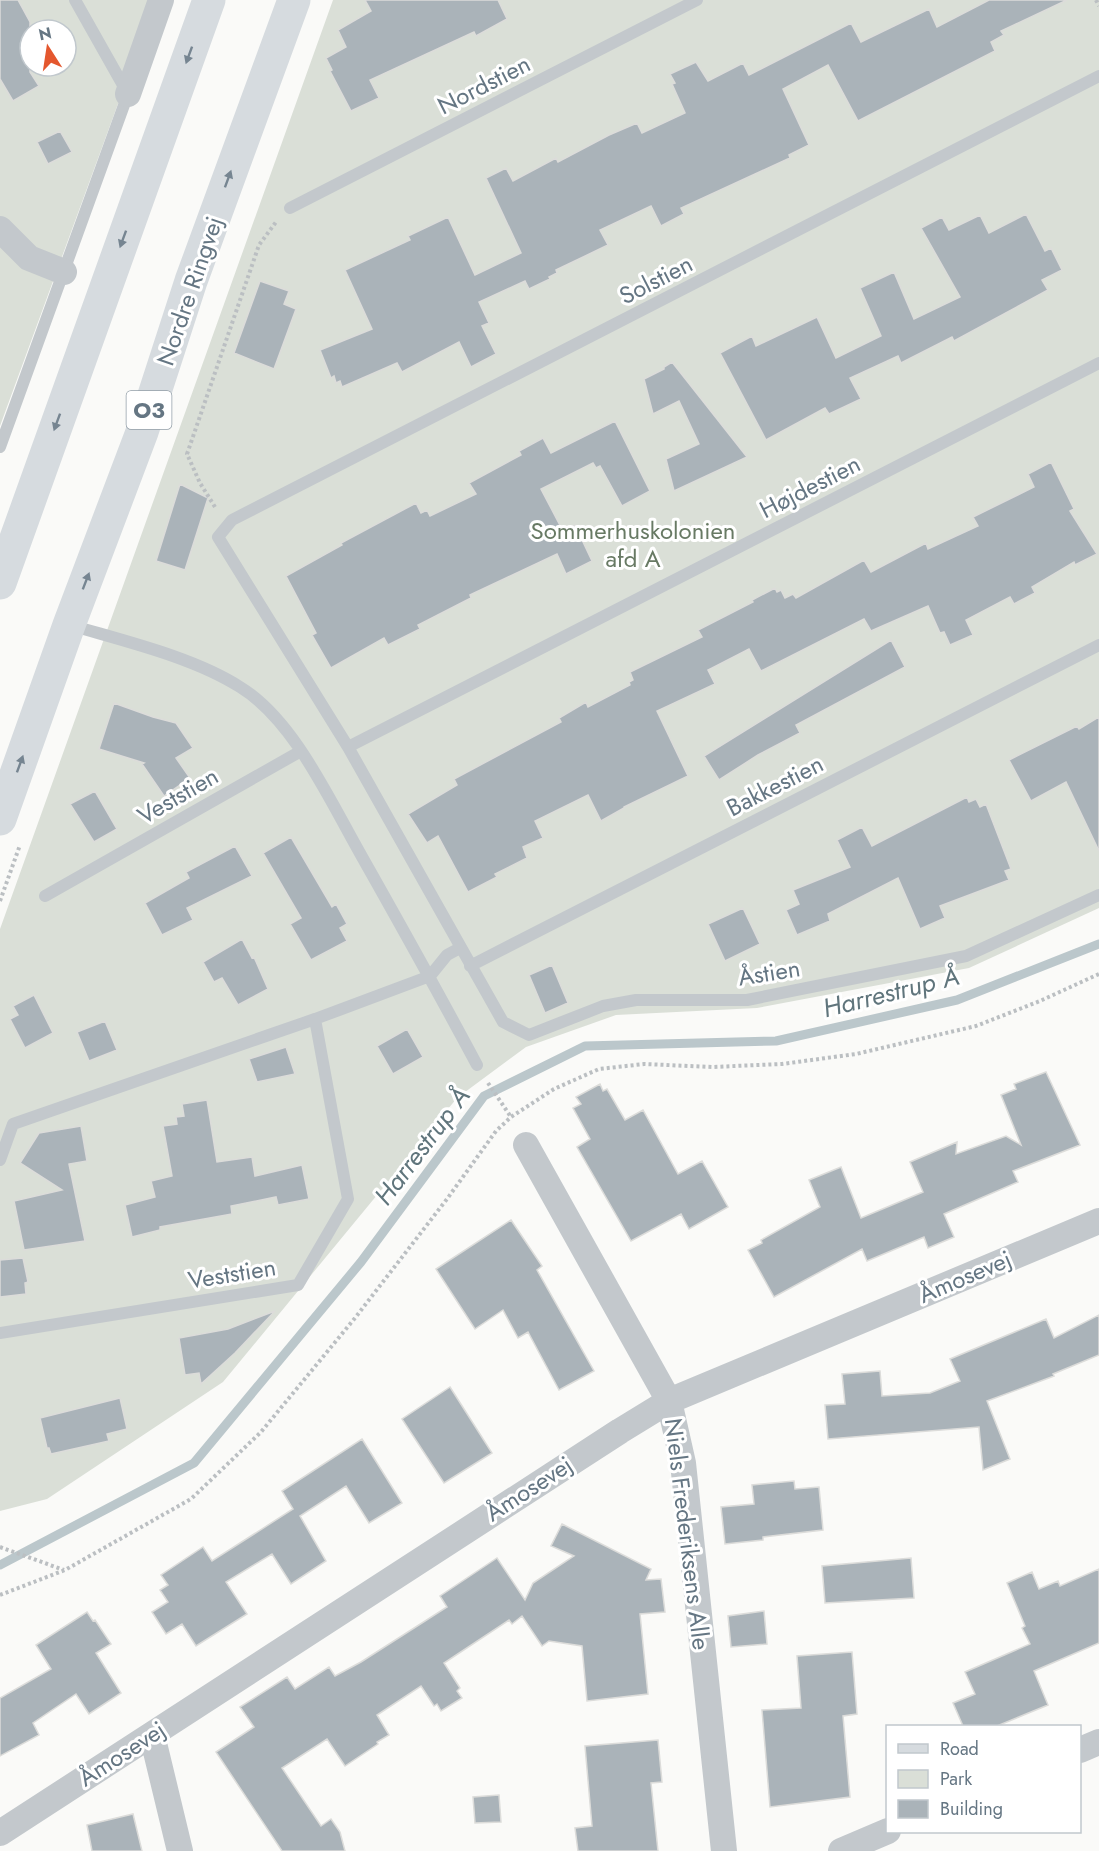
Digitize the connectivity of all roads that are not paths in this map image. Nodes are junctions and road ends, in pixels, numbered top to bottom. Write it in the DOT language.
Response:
graph roads {
  1 [pos="75,0"];
  2 [pos="161,0"];
  3 [pos="209,0"];
  4 [pos="294,0"];
  5 [pos="697,0"];
  6 [pos="1099,76"];
  7 [pos="128,94"];
  8 [pos="290,208"];
  9 [pos="0,229"];
  10 [pos="64,272"];
  11 [pos="1099,363"];
  12 [pos="0,447"];
  13 [pos="229,523"];
  14 [pos="0,583"];
  15 [pos="69,625"];
  16 [pos="1099,645"];
  17 [pos="348,747"];
  18 [pos="300,751"];
  19 [pos="0,819"];
  20 [pos="1099,895"];
  21 [pos="45,896"];
  22 [pos="460,948"];
  23 [pos="470,966"];
  24 [pos="430,976"];
  25 [pos="315,1019"];
  26 [pos="477,1065"];
  27 [pos="526,1145"];
  28 [pos="0,1160"];
  29 [pos="1099,1221"];
  30 [pos="0,1333"];
  31 [pos="669,1401"];
  32 [pos="152,1735"];
  33 [pos="1099,1742"];
  34 [pos="1081,1750"];
  35 [pos="886,1832"];
  36 [pos="0,1833"];
  37 [pos="180,1851"];
  38 [pos="724,1851"];
  39 [pos="841,1851"];
  1 -- 7 [label="lane"];
  2 -- 7 [label="street"];
  3 -- 14 [label="main road, one-way"];
  15 -- 4 [label="main road, Nordre Ringvej / O3, one-way"];
  5 -- 8 [label="lane, Nordstien"];
  6 -- 13 [label="lane, Solstien"];
  7 -- 10 [label="lane"];
  9 -- 10 [label="street"];
  10 -- 12 [label="lane"];
  11 -- 17 [label="lane, Højdestien"];
  13 -- 17 [label="lane, Åstien"];
  15 -- 18 [label="lane"];
  19 -- 15 [label="main road, Nordre Ringvej / O3, one-way"];
  16 -- 23 [label="lane, Bakkestien"];
  17 -- 22 [label="lane, Åstien"];
  18 -- 21 [label="lane, Veststien"];
  18 -- 24 [label="lane"];
  20 -- 23 [label="lane, Åstien"];
  22 -- 23 [label="lane, Åstien"];
  22 -- 24 [label="lane"];
  24 -- 25 [label="lane"];
  24 -- 26 [label="lane"];
  25 -- 28 [label="lane"];
  25 -- 30 [label="lane, Veststien"];
  27 -- 31 [label="street, Niels Frederiksens Alle"];
  29 -- 31 [label="street, Åmosevej"];
  31 -- 32 [label="street, Åmosevej"];
  31 -- 38 [label="street, Niels Frederiksens Alle"];
  32 -- 36 [label="street, Åmosevej"];
  32 -- 37 [label="street"];
  33 -- 34 [label="street"];
  35 -- 39 [label="street"];
}
